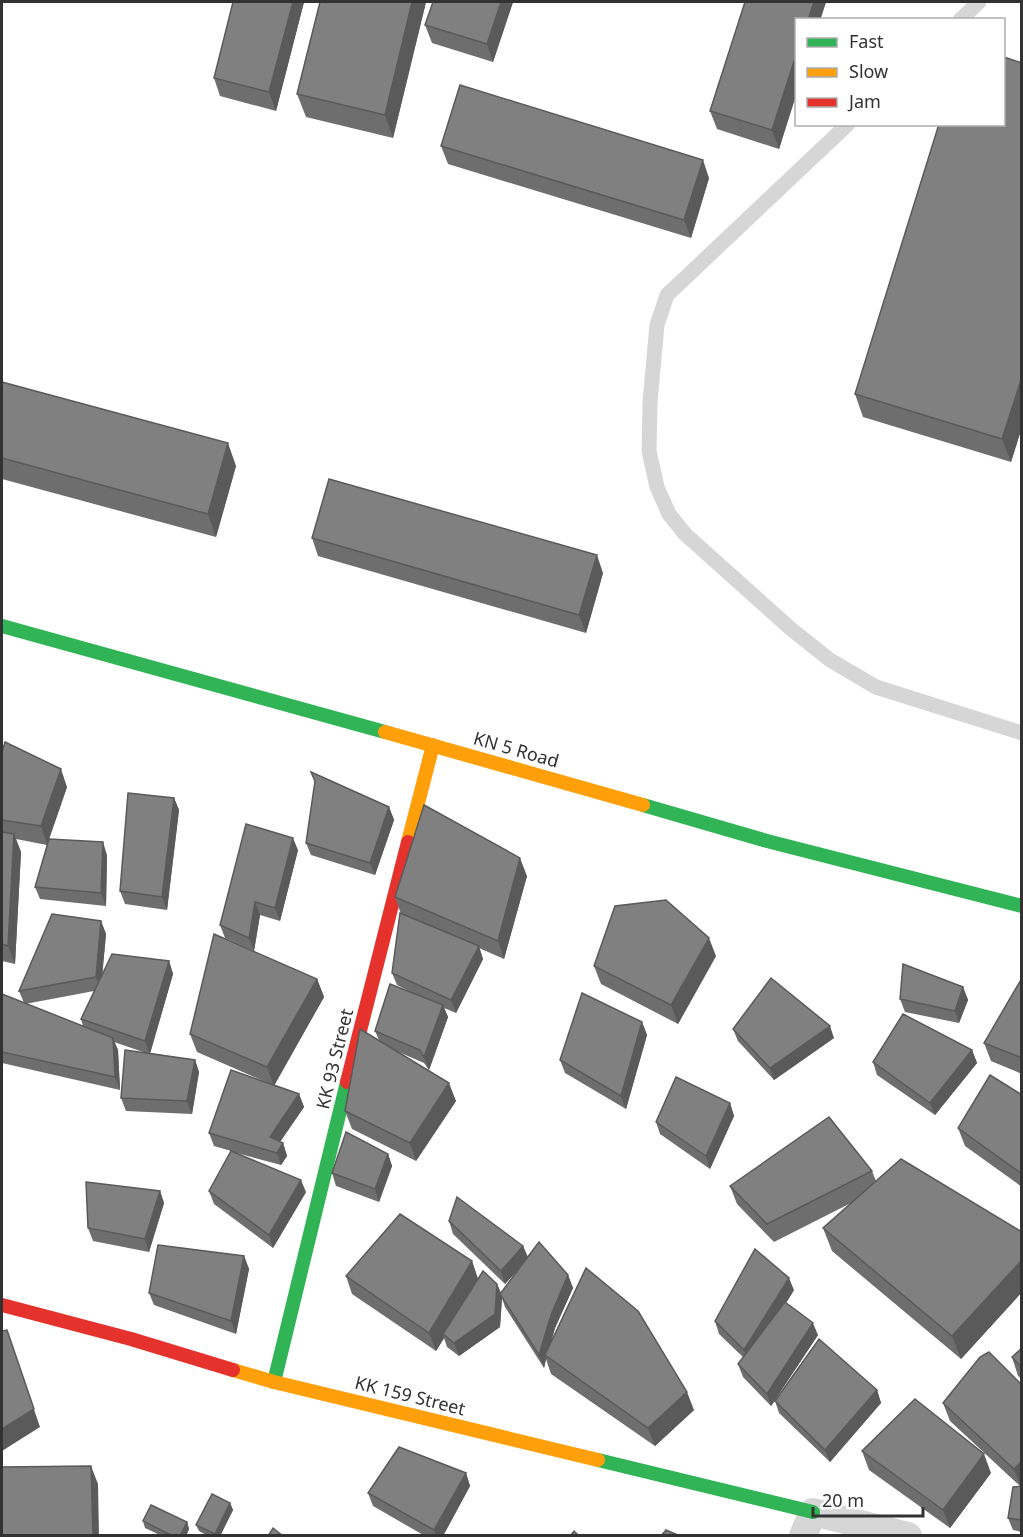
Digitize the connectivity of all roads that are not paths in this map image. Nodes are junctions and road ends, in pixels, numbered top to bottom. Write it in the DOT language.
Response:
graph roads {
  1 [pos="979,2"];
  2 [pos="962,18"];
  3 [pos="846,126"];
  4 [pos="2,626"];
  5 [pos="1022,733"];
  6 [pos="433,745"];
  7 [pos="1022,906"];
  8 [pos="2,1305"];
  9 [pos="274,1382"];
  10 [pos="808,1524"];
  11 [pos="908,1536"];
  1 -- 2 [label="lane"];
  3 -- 5 [label="lane"];
  4 -- 6 [label="street, KN 5 Road"];
  6 -- 7 [label="street, KN 5 Road"];
  6 -- 9 [label="street, KK 93 Street"];
  8 -- 9 [label="street, KK 159 Street"];
  9 -- 10 [label="street, KK 159 Street"];
  10 -- 11 [label="street"];
}
